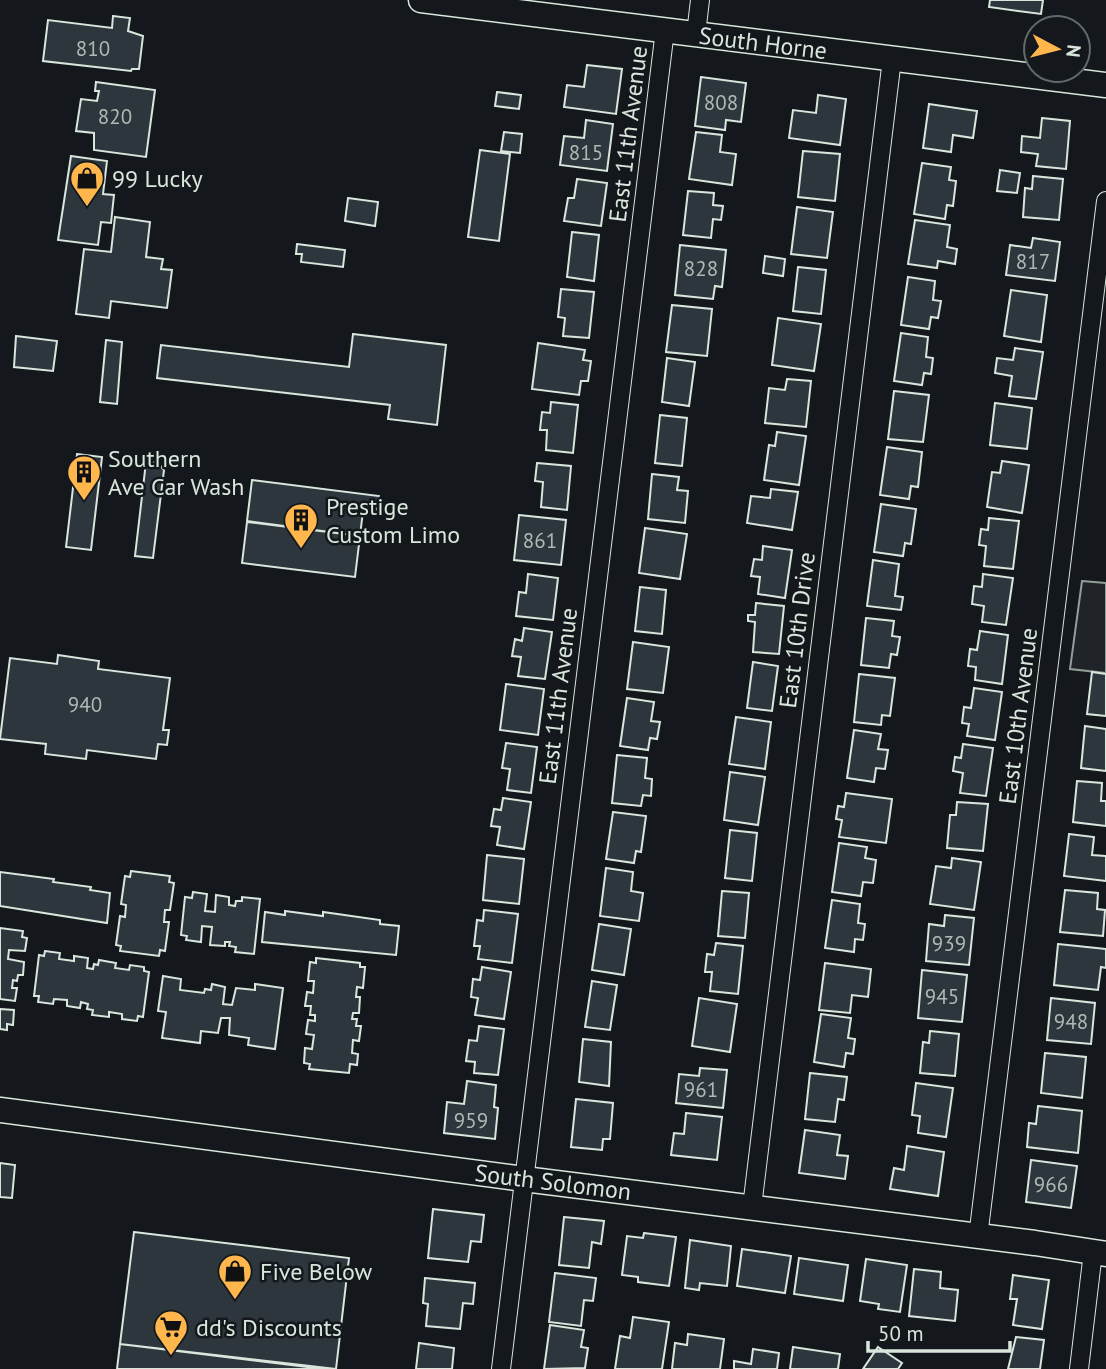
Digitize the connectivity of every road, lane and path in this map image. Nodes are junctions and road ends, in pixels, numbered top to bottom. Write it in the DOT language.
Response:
graph roads {
  1 [pos="421,0"];
  2 [pos="700,0"];
  3 [pos="665,30"];
  4 [pos="696,34"];
  5 [pos="892,59"];
  6 [pos="1106,85"];
  7 [pos="1106,201"];
  8 [pos="0,1110"];
  9 [pos="524,1179"];
  10 [pos="752,1208"];
  11 [pos="978,1237"];
  12 [pos="1100,1253"];
  13 [pos="501,1369"];
  14 [pos="1079,1369"];
  1 -- 3 [label="street, South Horne"];
  2 -- 4 [label="street"];
  3 -- 4 [label="street, South Horne"];
  3 -- 9 [label="street, East 11th Avenue"];
  4 -- 5 [label="street, South Horne"];
  5 -- 6 [label="street, South Horne"];
  5 -- 10 [label="street, East 10th Drive"];
  7 -- 11 [label="street, East 10th Avenue"];
  8 -- 9 [label="street, South Solomon"];
  9 -- 10 [label="street, South Solomon"];
  9 -- 13 [label="street, East 11th Avenue"];
  10 -- 11 [label="street, South Solomon"];
  11 -- 12 [label="street, South Solomon"];
  12 -- 14 [label="street"];
}
